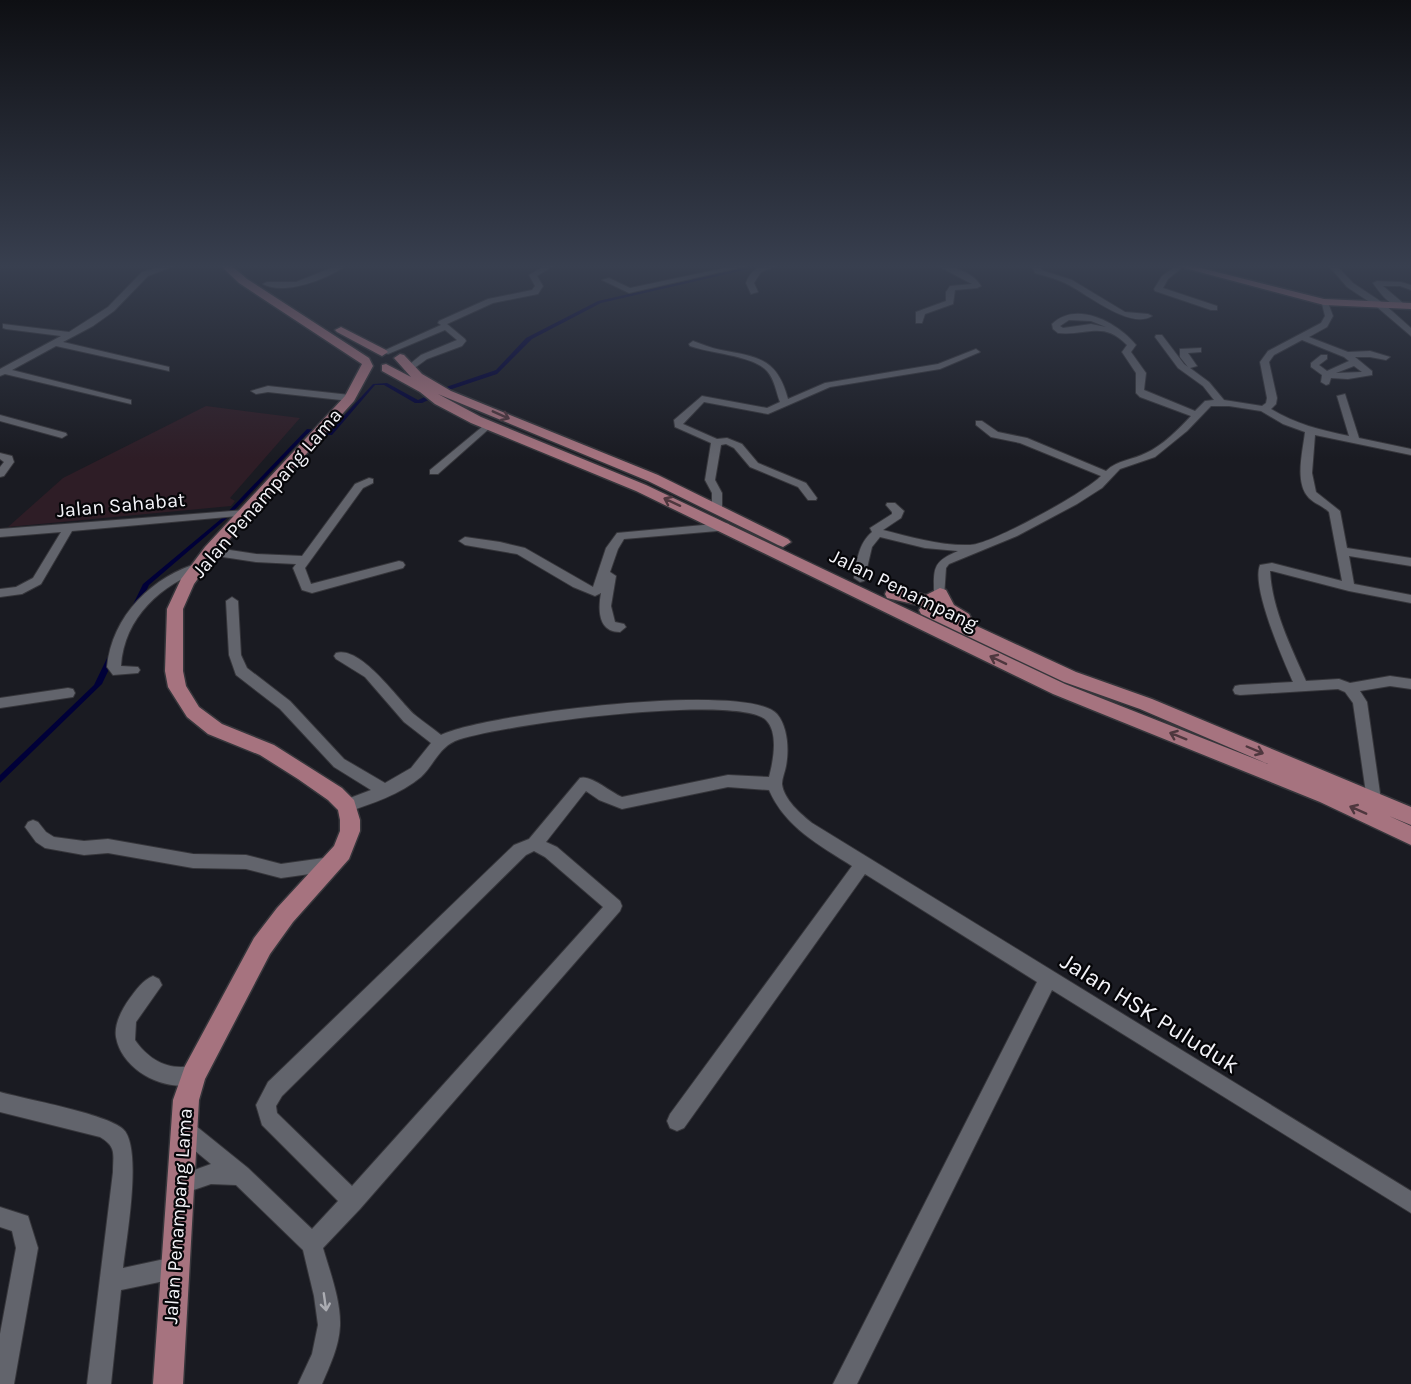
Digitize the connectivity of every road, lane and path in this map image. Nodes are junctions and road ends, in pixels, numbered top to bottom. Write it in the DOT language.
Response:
graph roads {
  1 [pos="39,331"];
  2 [pos="77,331"];
  3 [pos="317,331"];
  4 [pos="341,331"];
  5 [pos="432,331"];
  6 [pos="450,331"];
  7 [pos="1115,331"];
  8 [pos="1315,331"];
  9 [pos="70,335"];
  10 [pos="1159,337"];
  11 [pos="1302,337"];
  12 [pos="55,343"];
  13 [pos="693,344"];
  14 [pos="1198,350"];
  15 [pos="384,352"];
  16 [pos="976,352"];
  17 [pos="1347,355"];
  18 [pos="1324,357"];
  19 [pos="1386,357"];
  20 [pos="400,358"];
  21 [pos="2,360"];
  22 [pos="1355,362"];
  23 [pos="19,363"];
  24 [pos="366,364"];
  25 [pos="166,369"];
  26 [pos="2,372"];
  27 [pos="404,373"];
  28 [pos="377,375"];
  29 [pos="1326,378"];
  30 [pos="1206,384"];
  31 [pos="256,391"];
  32 [pos="435,392"];
  33 [pos="352,396"];
  34 [pos="1342,396"];
  35 [pos="128,402"];
  36 [pos="784,402"];
  37 [pos="1221,403"];
  38 [pos="1264,409"];
  39 [pos="1197,415"];
  40 [pos="0,418"];
  41 [pos="980,423"];
  42 [pos="488,425"];
  43 [pos="1310,431"];
  44 [pos="62,435"];
  45 [pos="1355,440"];
  46 [pos="716,442"];
  47 [pos="1411,452"];
  48 [pos="0,456"];
  49 [pos="434,472"];
  50 [pos="0,474"];
  51 [pos="1107,475"];
  52 [pos="369,482"];
  53 [pos="812,498"];
  54 [pos="891,505"];
  55 [pos="717,509"];
  56 [pos="245,513"];
  57 [pos="69,527"];
  58 [pos="725,527"];
  59 [pos="0,533"];
  60 [pos="878,533"];
  61 [pos="465,541"];
  62 [pos="618,542"];
  63 [pos="972,550"];
  64 [pos="1342,551"];
  65 [pos="205,558"];
  66 [pos="303,560"];
  67 [pos="1411,562"];
  68 [pos="399,565"];
  69 [pos="860,578"];
  70 [pos="1349,587"];
  71 [pos="0,593"];
  72 [pos="893,594"];
  73 [pos="940,594"];
  74 [pos="1411,599"];
  75 [pos="231,601"];
  76 [pos="620,627"];
  77 [pos="341,656"];
  78 [pos="133,670"];
  79 [pos="1411,684"];
  80 [pos="1302,687"];
  81 [pos="1350,688"];
  82 [pos="1240,690"];
  83 [pos="68,693"];
  84 [pos="1110,693"];
  85 [pos="0,704"];
  86 [pos="1146,704"];
  87 [pos="1133,718"];
  88 [pos="440,742"];
  89 [pos="775,784"];
  90 [pos="384,790"];
  91 [pos="1374,800"];
  92 [pos="347,806"];
  93 [pos="1411,816"];
  94 [pos="33,827"];
  95 [pos="1411,836"];
  96 [pos="535,844"];
  97 [pos="334,864"];
  98 [pos="863,864"];
  99 [pos="1048,979"];
  100 [pos="153,986"];
  101 [pos="194,1075"];
  102 [pos="0,1102"];
  103 [pos="677,1121"];
  104 [pos="184,1129"];
  105 [pos="241,1175"];
  106 [pos="182,1184"];
  107 [pos="353,1202"];
  108 [pos="1411,1203"];
  109 [pos="0,1217"];
  110 [pos="312,1245"];
  111 [pos="174,1268"];
  112 [pos="112,1281"];
  113 [pos="2,1371"];
  114 [pos="99,1384"];
  115 [pos="168,1384"];
  116 [pos="310,1384"];
  117 [pos="845,1384"];
  1 -- 9 [label="street"];
  2 -- 9 [label="street"];
  3 -- 24 [label="main road"];
  4 -- 15 [label="main road"];
  5 -- 15 [label="street"];
  6 -- 27 [label="street"];
  7 -- 39 [label="street"];
  8 -- 11 [label="street"];
  9 -- 12 [label="street"];
  10 -- 30 [label="street"];
  11 -- 17 [label="street"];
  11 -- 38 [label="street"];
  12 -- 23 [label="street"];
  12 -- 25 [label="street"];
  13 -- 36 [label="street"];
  14 -- 30 [label="street"];
  15 -- 20 [label="main road"];
  15 -- 24 [label="main road"];
  16 -- 36 [label="street"];
  17 -- 19 [label="street"];
  17 -- 22 [label="street"];
  18 -- 29 [label="street"];
  20 -- 27 [label="main road, Jalan Penampang"];
  20 -- 28 [label="main road, Jalan Penampang Lama"];
  21 -- 23 [label="street"];
  22 -- 29 [label="street"];
  22 -- 29 [label="street"];
  23 -- 26 [label="street"];
  24 -- 28 [label="main road"];
  24 -- 33 [label="main road, Jalan Penampang Lama"];
  26 -- 35 [label="street"];
  27 -- 28 [label="main road, Jalan Penampang"];
  27 -- 32 [label="main road, Jalan Penampang"];
  28 -- 33 [label="main road, Jalan Penampang Lama"];
  30 -- 37 [label="street"];
  31 -- 33 [label="street"];
  32 -- 42 [label="main road, Jalan Penampang"];
  32 -- 55 [label="main road, Jalan Penampang, one-way"];
  33 -- 56 [label="main road, Jalan Penampang Lama"];
  34 -- 45 [label="street"];
  36 -- 46 [label="street"];
  37 -- 38 [label="street"];
  37 -- 39 [label="street"];
  38 -- 43 [label="street"];
  39 -- 51 [label="street"];
  40 -- 44 [label="street"];
  41 -- 51 [label="street"];
  42 -- 49 [label="street"];
  58 -- 42 [label="main road, Jalan Penampang, one-way"];
  43 -- 45 [label="street"];
  43 -- 64 [label="street"];
  45 -- 47 [label="street"];
  46 -- 53 [label="street"];
  46 -- 55 [label="street"];
  48 -- 50 [label="street"];
  51 -- 63 [label="street"];
  52 -- 66 [label="street"];
  54 -- 60 [label="street"];
  55 -- 69 [label="main road, Jalan Penampang"];
  56 -- 57 [label="street, Jalan Sahabat"];
  56 -- 65 [label="main road, Jalan Penampang Lama"];
  57 -- 59 [label="street, Jalan Sahabat"];
  57 -- 71 [label="street"];
  58 -- 62 [label="street"];
  87 -- 58 [label="main road, Jalan Penampang, one-way"];
  60 -- 63 [label="street"];
  60 -- 69 [label="street"];
  61 -- 62 [label="street"];
  62 -- 76 [label="street"];
  63 -- 73 [label="street"];
  64 -- 67 [label="street"];
  64 -- 70 [label="street"];
  65 -- 66 [label="street"];
  65 -- 78 [label="street"];
  65 -- 92 [label="main road, Jalan Penampang Lama"];
  66 -- 68 [label="street"];
  69 -- 72 [label="main road, Jalan Penampang"];
  70 -- 74 [label="street"];
  70 -- 80 [label="street"];
  72 -- 73 [label="main road"];
  72 -- 84 [label="main road, Jalan Penampang"];
  73 -- 86 [label="main road"];
  75 -- 90 [label="street"];
  77 -- 88 [label="street"];
  79 -- 81 [label="street"];
  80 -- 81 [label="street"];
  80 -- 82 [label="street"];
  81 -- 91 [label="street"];
  83 -- 85 [label="street"];
  84 -- 86 [label="main road, Jalan Penampang"];
  84 -- 87 [label="main road"];
  86 -- 91 [label="main road, Jalan Penampang, one-way"];
  95 -- 87 [label="main road, Jalan Penampang, one-way"];
  88 -- 89 [label="street"];
  88 -- 90 [label="street"];
  89 -- 96 [label="street"];
  89 -- 98 [label="street, Jalan HSK Puluduk"];
  90 -- 92 [label="street"];
  91 -- 93 [label="main road, Jalan Penampang"];
  92 -- 97 [label="main road, Jalan Penampang Lama"];
  94 -- 97 [label="street"];
  96 -- 107 [label="street"];
  96 -- 107 [label="street"];
  97 -- 101 [label="main road, Jalan Penampang Lama"];
  98 -- 99 [label="street, Jalan HSK Puluduk"];
  98 -- 103 [label="street"];
  99 -- 108 [label="street, Jalan HSK Puluduk"];
  99 -- 117 [label="street"];
  100 -- 101 [label="street"];
  101 -- 104 [label="main road, Jalan Penampang Lama"];
  102 -- 112 [label="street"];
  104 -- 105 [label="street"];
  104 -- 106 [label="main road, Jalan Penampang Lama"];
  105 -- 106 [label="street"];
  105 -- 110 [label="street"];
  106 -- 111 [label="main road, Jalan Penampang Lama"];
  107 -- 110 [label="street"];
  109 -- 113 [label="street"];
  110 -- 116 [label="street, one-way"];
  111 -- 112 [label="street"];
  111 -- 115 [label="main road, Jalan Penampang Lama"];
  112 -- 114 [label="street"];
}
